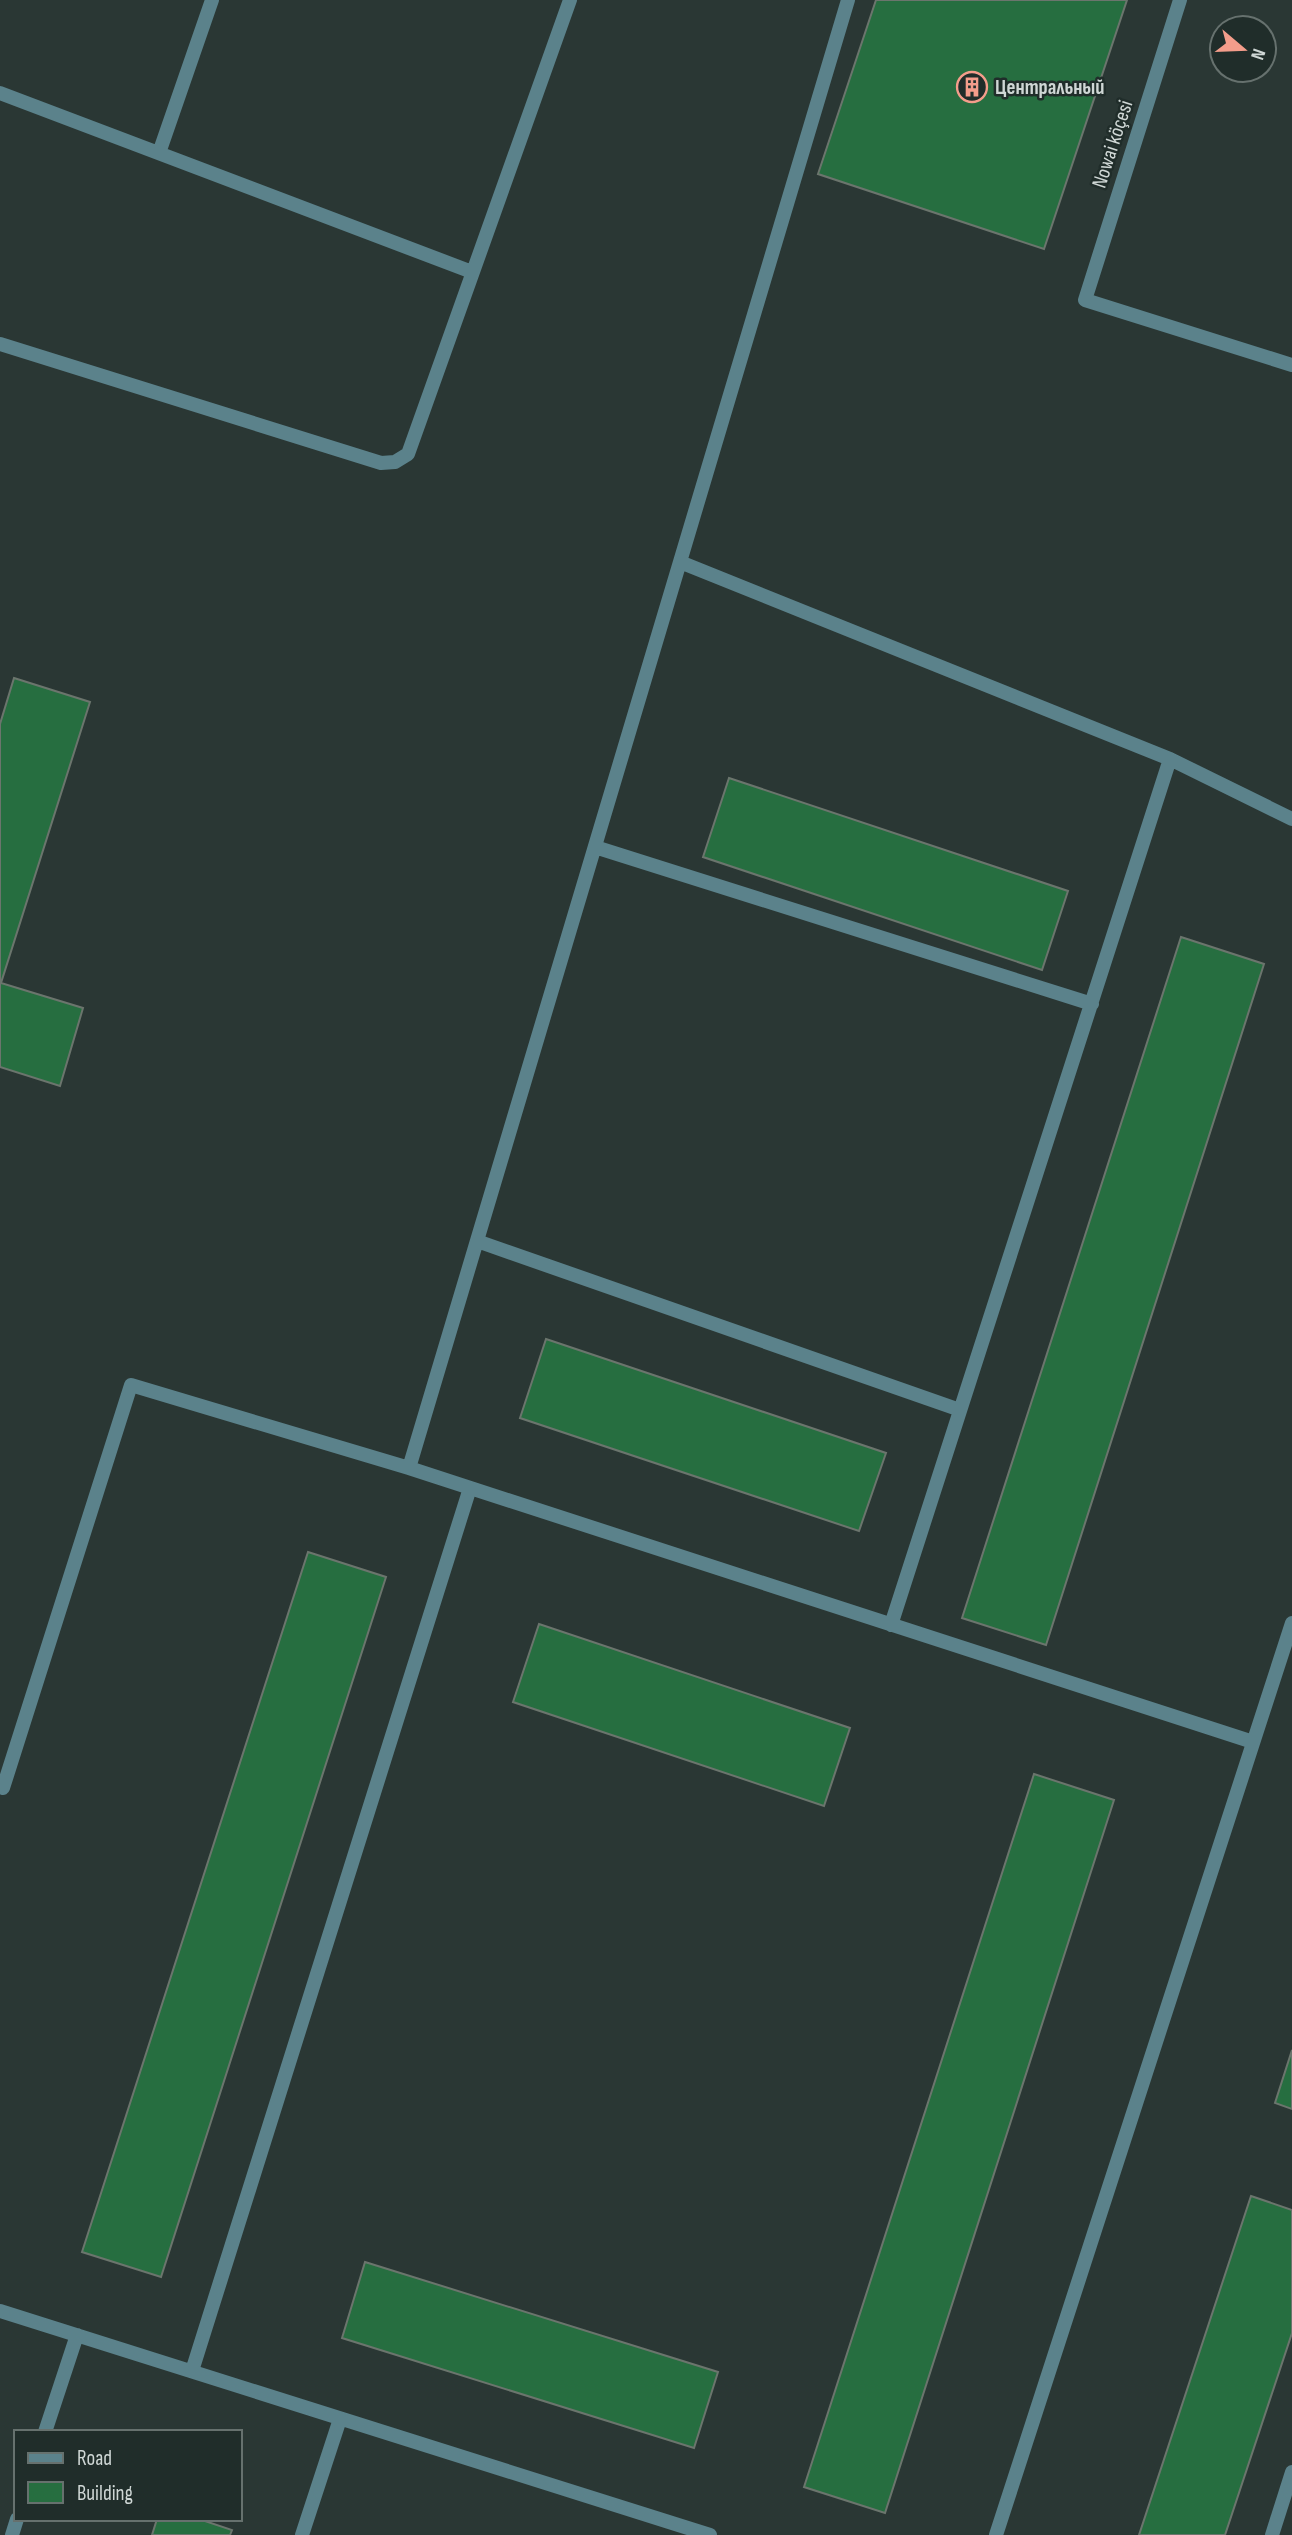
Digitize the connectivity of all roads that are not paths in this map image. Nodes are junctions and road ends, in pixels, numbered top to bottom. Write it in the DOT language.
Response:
graph roads {
  1 [pos="212,0"];
  2 [pos="570,0"];
  3 [pos="848,0"];
  4 [pos="1180,0"];
  5 [pos="0,93"];
  6 [pos="159,153"];
  7 [pos="472,272"];
  8 [pos="0,344"];
  9 [pos="1292,365"];
  10 [pos="680,562"];
  11 [pos="1170,760"];
  12 [pos="1292,818"];
  13 [pos="595,847"];
  14 [pos="1092,1004"];
  15 [pos="477,1241"];
  16 [pos="960,1410"];
  17 [pos="409,1468"];
  18 [pos="470,1488"];
  19 [pos="1292,1623"];
  20 [pos="891,1625"];
  21 [pos="1253,1742"];
  22 [pos="3,1788"];
  23 [pos="0,2311"];
  24 [pos="77,2335"];
  25 [pos="192,2371"];
  26 [pos="340,2419"];
  27 [pos="46,2430"];
  28 [pos="1292,2472"];
  29 [pos="302,2535"];
  30 [pos="710,2535"];
  31 [pos="996,2535"];
  32 [pos="1272,2535"];
  1 -- 6 [label="street"];
  2 -- 7 [label="street"];
  3 -- 10 [label="street"];
  4 -- 9 [label="street, Nowai köçesi"];
  5 -- 6 [label="street"];
  6 -- 7 [label="street"];
  7 -- 8 [label="street"];
  10 -- 11 [label="street"];
  10 -- 13 [label="street"];
  11 -- 12 [label="street"];
  11 -- 14 [label="street"];
  13 -- 14 [label="street"];
  13 -- 15 [label="street"];
  14 -- 16 [label="street"];
  15 -- 16 [label="street"];
  15 -- 17 [label="street"];
  16 -- 20 [label="street"];
  17 -- 18 [label="street"];
  17 -- 22 [label="street"];
  18 -- 20 [label="street"];
  18 -- 25 [label="street"];
  19 -- 21 [label="street"];
  20 -- 21 [label="street"];
  21 -- 31 [label="street"];
  23 -- 24 [label="street"];
  24 -- 25 [label="street"];
  24 -- 27 [label="street"];
  25 -- 26 [label="street"];
  26 -- 29 [label="street"];
  26 -- 30 [label="street"];
  28 -- 32 [label="street"];
}
